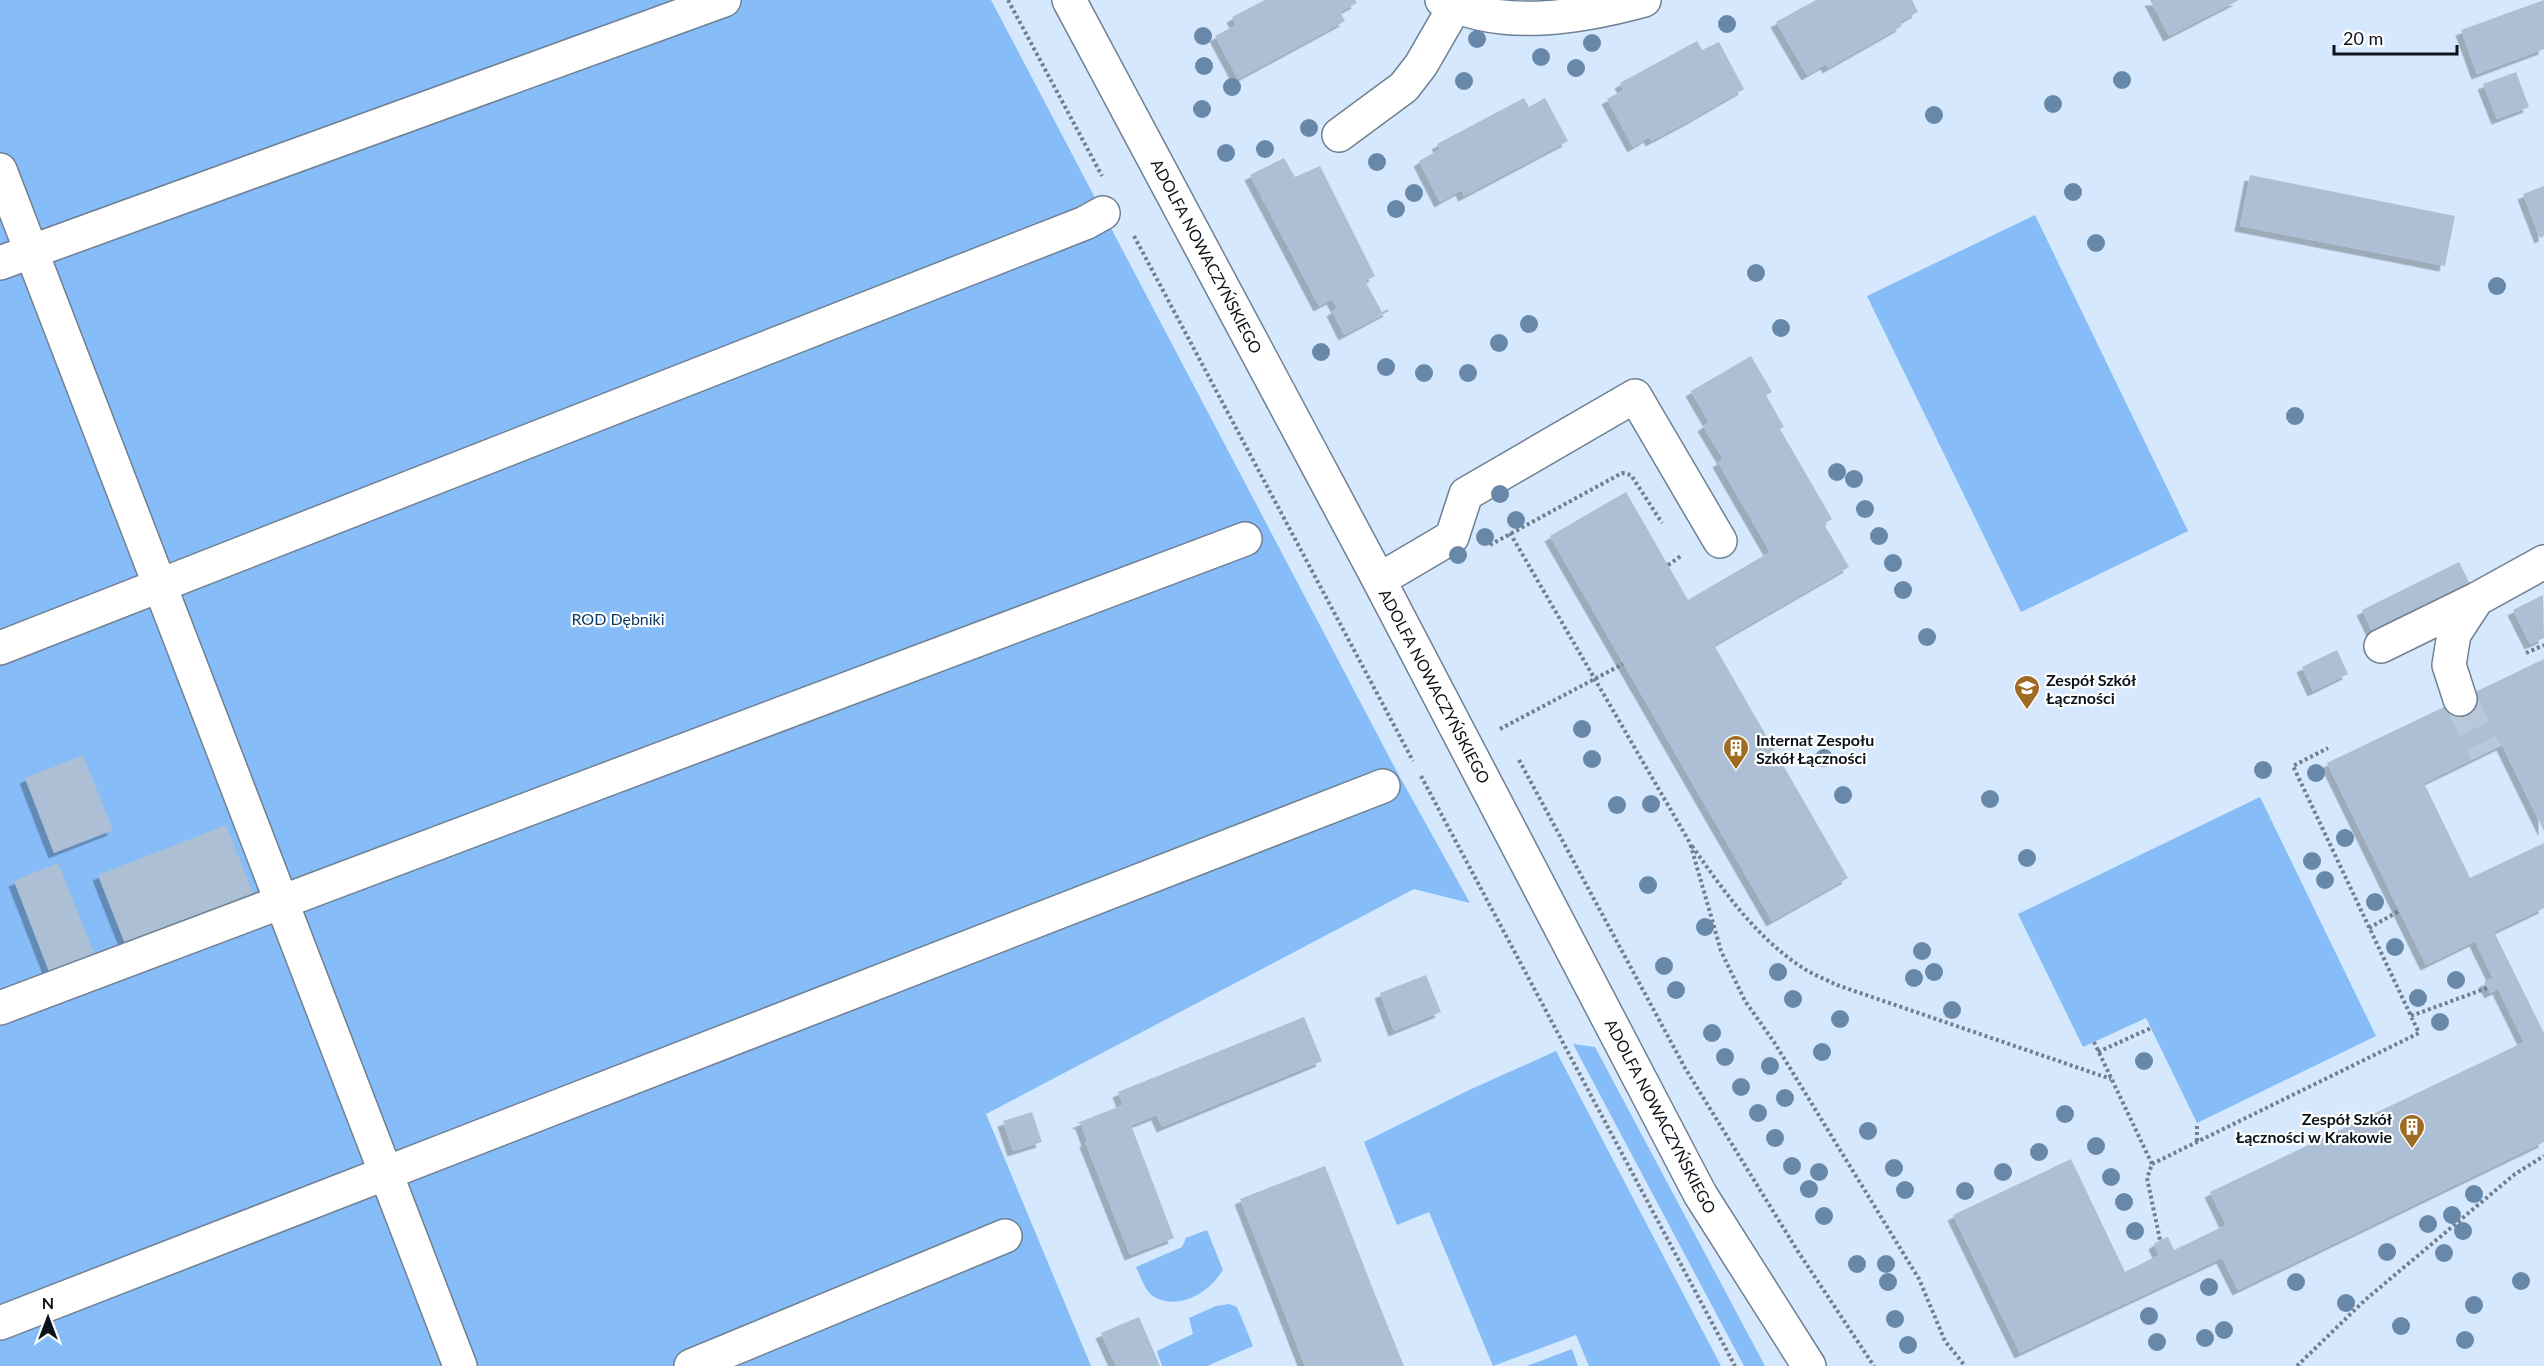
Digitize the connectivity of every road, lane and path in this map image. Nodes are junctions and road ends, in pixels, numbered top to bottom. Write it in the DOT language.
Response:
graph roads {
  1 [pos="724,0"];
  2 [pos="1008,0"];
  3 [pos="1069,0"];
  4 [pos="1644,0"];
  5 [pos="1448,3"];
  6 [pos="1339,135"];
  7 [pos="0,170"];
  8 [pos="1104,179"];
  9 [pos="1103,213"];
  10 [pos="1132,232"];
  11 [pos="31,251"];
  12 [pos="0,263"];
  13 [pos="1666,529"];
  14 [pos="1245,539"];
  15 [pos="1720,541"];
  16 [pos="1677,547"];
  17 [pos="2544,562"];
  18 [pos="1668,565"];
  19 [pos="1379,580"];
  20 [pos="159,585"];
  21 [pos="2477,599"];
  22 [pos="2544,645"];
  23 [pos="2381,646"];
  24 [pos="0,648"];
  25 [pos="2526,653"];
  26 [pos="1623,664"];
  27 [pos="1594,679"];
  28 [pos="2460,699"];
  29 [pos="1496,717"];
  30 [pos="1502,728"];
  31 [pos="1508,738"];
  32 [pos="1467,746"];
  33 [pos="2328,748"];
  34 [pos="1519,759"];
  35 [pos="1383,786"];
  36 [pos="1690,843"];
  37 [pos="281,901"];
  38 [pos="2399,911"];
  39 [pos="2369,928"];
  40 [pos="2487,988"];
  41 [pos="0,1008"];
  42 [pos="2411,1016"];
  43 [pos="2151,1028"];
  44 [pos="2094,1042"];
  45 [pos="2098,1052"];
  46 [pos="2111,1079"];
  47 [pos="2197,1123"];
  48 [pos="2197,1141"];
  49 [pos="2544,1156"];
  50 [pos="2152,1164"];
  51 [pos="385,1172"];
  52 [pos="1005,1236"];
  53 [pos="2160,1240"];
  54 [pos="0,1323"];
  55 [pos="460,1366"];
  56 [pos="691,1366"];
  57 [pos="1735,1366"];
  58 [pos="1809,1366"];
  59 [pos="1874,1366"];
  60 [pos="1965,1366"];
  61 [pos="2297,1366"];
  1 -- 11 [label="street"];
  2 -- 8 [label="path"];
  3 -- 19 [label="street, ADOLFA NOWACZYŃSKIEGO"];
  4 -- 5 [label="street"];
  5 -- 6 [label="street"];
  7 -- 11 [label="street"];
  9 -- 20 [label="street"];
  10 -- 57 [label="path"];
  11 -- 12 [label="street"];
  11 -- 20 [label="street"];
  13 -- 27 [label="path"];
  14 -- 37 [label="street"];
  15 -- 19 [label="street"];
  16 -- 18 [label="path"];
  17 -- 21 [label="street"];
  19 -- 32 [label="street, ADOLFA NOWACZYŃSKIEGO"];
  20 -- 24 [label="street"];
  20 -- 37 [label="street"];
  21 -- 23 [label="street"];
  21 -- 28 [label="street"];
  22 -- 25 [label="path"];
  26 -- 27 [label="path"];
  27 -- 30 [label="path"];
  27 -- 36 [label="path"];
  29 -- 30 [label="path"];
  30 -- 31 [label="path"];
  30 -- 32 [label="path"];
  32 -- 58 [label="street, ADOLFA NOWACZYŃSKIEGO"];
  33 -- 39 [label="path"];
  34 -- 59 [label="path"];
  35 -- 51 [label="street"];
  36 -- 46 [label="path"];
  36 -- 60 [label="path"];
  37 -- 41 [label="street"];
  37 -- 51 [label="street"];
  38 -- 39 [label="path"];
  39 -- 42 [label="path"];
  40 -- 42 [label="path"];
  42 -- 48 [label="path"];
  43 -- 45 [label="path"];
  44 -- 45 [label="path"];
  45 -- 46 [label="path"];
  46 -- 50 [label="path"];
  47 -- 48 [label="path"];
  48 -- 50 [label="path"];
  49 -- 61 [label="path"];
  50 -- 53 [label="path"];
  51 -- 54 [label="street"];
  51 -- 55 [label="street"];
  52 -- 56 [label="street"];
}
